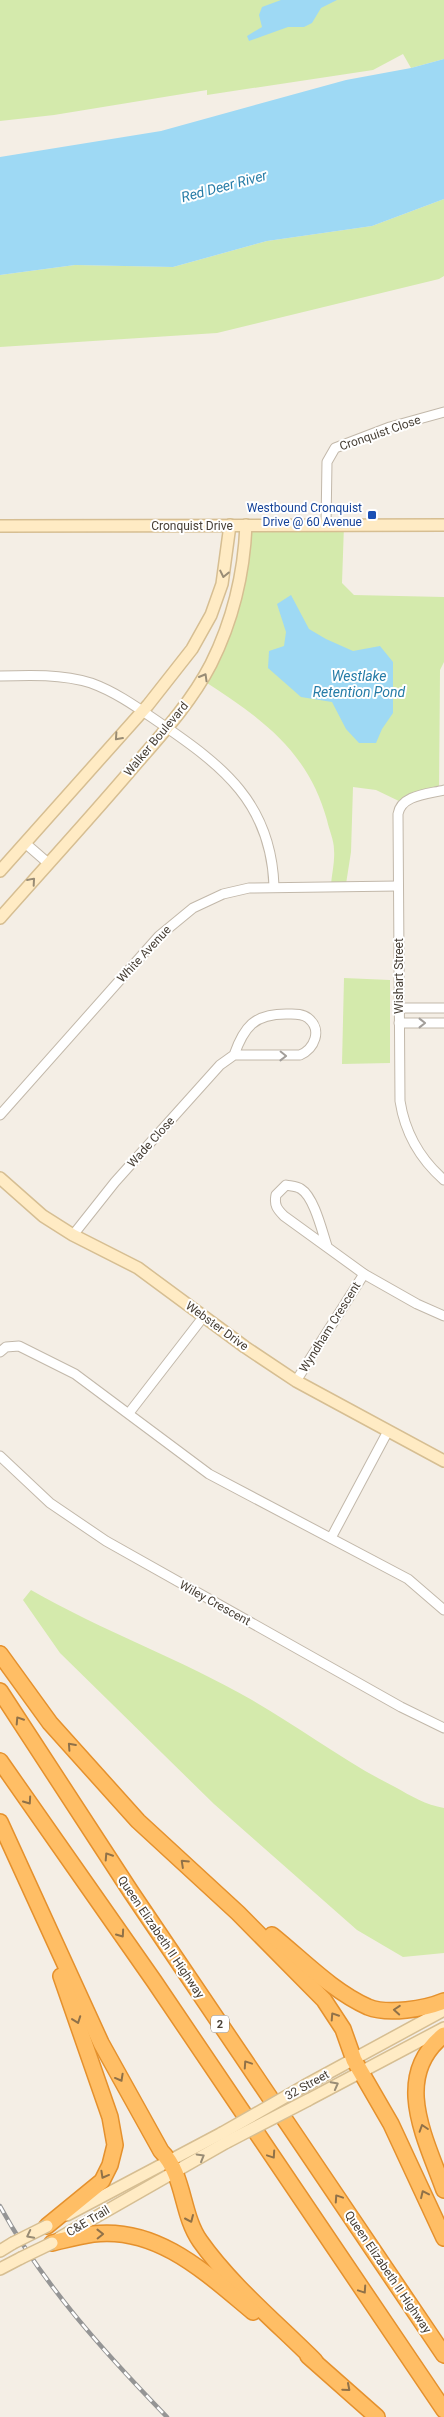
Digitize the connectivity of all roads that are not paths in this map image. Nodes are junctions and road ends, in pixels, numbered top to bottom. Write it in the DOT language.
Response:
graph roads {
  1 [pos="444,412"];
  2 [pos="246,525"];
  3 [pos="326,525"];
  4 [pos="444,525"];
  5 [pos="0,526"];
  6 [pos="230,526"];
  7 [pos="0,676"];
  8 [pos="142,711"];
  9 [pos="167,728"];
  10 [pos="444,790"];
  11 [pos="25,844"];
  12 [pos="48,863"];
  13 [pos="0,872"];
  14 [pos="274,886"];
  15 [pos="398,886"];
  16 [pos="0,918"];
  17 [pos="399,1008"];
  18 [pos="444,1008"];
  19 [pos="399,1023"];
  20 [pos="444,1023"];
  21 [pos="234,1055"];
  22 [pos="0,1115"];
  23 [pos="0,1178"];
  24 [pos="444,1180"];
  25 [pos="73,1235"];
  26 [pos="327,1246"];
  27 [pos="364,1274"];
  28 [pos="204,1316"];
  29 [pos="444,1316"];
  30 [pos="0,1352"];
  31 [pos="296,1381"];
  32 [pos="129,1413"];
  33 [pos="388,1431"];
  34 [pos="0,1456"];
  35 [pos="444,1461"];
  36 [pos="331,1538"];
  37 [pos="444,1610"];
  38 [pos="0,1654"];
  39 [pos="0,1691"];
  40 [pos="444,1728"];
  41 [pos="0,1761"];
  42 [pos="0,1822"];
  43 [pos="25,1876"];
  44 [pos="220,1896"];
  45 [pos="444,2001"];
  46 [pos="444,2010"];
  47 [pos="444,2028"];
  48 [pos="444,2035"];
  49 [pos="358,2065"];
  50 [pos="224,2138"];
  51 [pos="173,2167"];
  52 [pos="444,2190"];
  53 [pos="47,2226"];
  54 [pos="444,2238"];
  55 [pos="52,2243"];
  56 [pos="0,2251"];
  57 [pos="0,2269"];
  58 [pos="444,2355"];
  59 [pos="315,2361"];
  60 [pos="444,2410"];
  61 [pos="378,2417"];
  1 -- 3 [label="street, Cronquist Close"];
  2 -- 3 [label="street, Cronquist Drive"];
  2 -- 6 [label="street, Cronquist Drive"];
  9 -- 2 [label="street, Walker Boulevard, one-way"];
  3 -- 4 [label="street, Cronquist Drive"];
  5 -- 6 [label="street, Cronquist Drive"];
  6 -- 8 [label="street, one-way"];
  7 -- 8 [label="street"];
  8 -- 9 [label="street"];
  8 -- 11 [label="street, one-way"];
  9 -- 12 [label="street, Walker Boulevard"];
  9 -- 14 [label="street"];
  10 -- 15 [label="street, Wishart Street"];
  11 -- 12 [label="street"];
  11 -- 13 [label="street"];
  16 -- 12 [label="street, Walker Boulevard, one-way"];
  14 -- 15 [label="street, White Avenue"];
  14 -- 22 [label="street, White Avenue"];
  15 -- 17 [label="street, Wishart Street"];
  17 -- 18 [label="street"];
  17 -- 19 [label="street, Wishart Street"];
  19 -- 20 [label="street, one-way"];
  19 -- 24 [label="street, Wishart Street"];
  21 -- 21 [label="street, Wade Close, one-way"];
  21 -- 25 [label="street, Wade Close"];
  23 -- 25 [label="street, Webster Drive"];
  25 -- 28 [label="street, Webster Drive"];
  26 -- 26 [label="street, Wyndham Crescent"];
  26 -- 27 [label="street, Wyndham Crescent"];
  27 -- 29 [label="street, Wyndham Crescent"];
  27 -- 31 [label="street, Wyndham Crescent"];
  28 -- 31 [label="street, Webster Drive"];
  28 -- 32 [label="street"];
  30 -- 32 [label="street"];
  31 -- 33 [label="street, Webster Drive"];
  32 -- 36 [label="street"];
  33 -- 35 [label="street, Webster Drive"];
  33 -- 36 [label="street"];
  34 -- 40 [label="street, Wiley Crescent"];
  36 -- 37 [label="street"];
  44 -- 38 [label="highway, one-way"];
  58 -- 39 [label="highway, Queen Elizabeth II Highway / 2, one-way"];
  41 -- 60 [label="highway, one-way"];
  42 -- 43 [label="highway"];
  43 -- 51 [label="highway, one-way"];
  43 -- 53 [label="highway, one-way"];
  45 -- 44 [label="highway, one-way"];
  49 -- 44 [label="highway, one-way"];
  46 -- 49 [label="street, 32 Street"];
  47 -- 49 [label="street, 32 Street"];
  52 -- 48 [label="highway, one-way"];
  50 -- 49 [label="street, 32 Street, one-way, bridge"];
  49 -- 50 [label="street, 32 Street, bridge"];
  54 -- 49 [label="highway, one-way"];
  50 -- 51 [label="street, 32 Street"];
  51 -- 53 [label="street, C&E Trail"];
  51 -- 55 [label="street, C&E Trail"];
  51 -- 59 [label="highway, one-way"];
  53 -- 56 [label="street, C&E Trail, one-way, bridge"];
  55 -- 57 [label="street, C&E Trail, bridge"];
  55 -- 59 [label="highway, one-way"];
  59 -- 61 [label="highway, one-way"];
}
